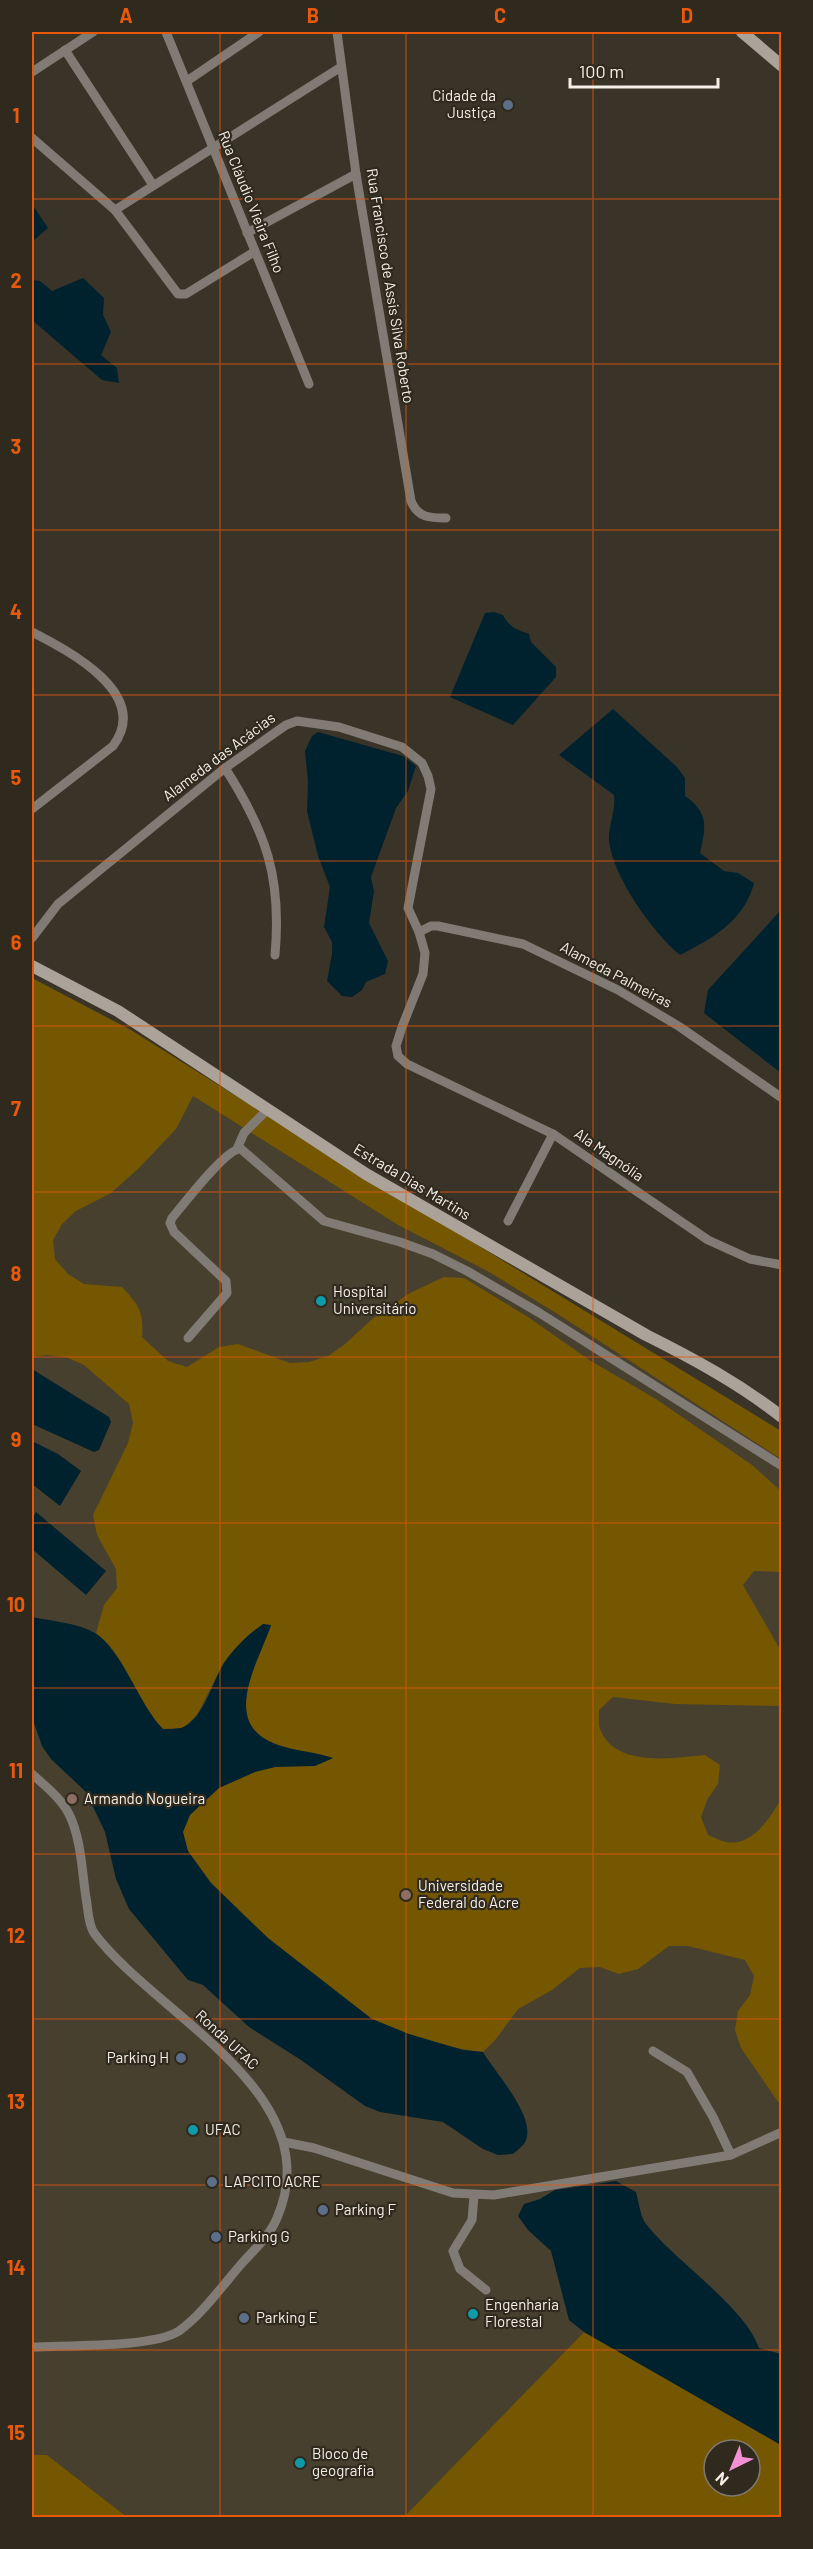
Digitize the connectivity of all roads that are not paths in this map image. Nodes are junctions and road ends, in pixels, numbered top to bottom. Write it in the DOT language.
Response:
graph roads {
  1 [pos="93,32"];
  2 [pos="166,32"];
  3 [pos="259,32"];
  4 [pos="337,32"];
  5 [pos="742,32"];
  6 [pos="65,50"];
  7 [pos="782,66"];
  8 [pos="341,68"];
  9 [pos="32,72"];
  10 [pos="187,81"];
  11 [pos="32,138"];
  12 [pos="213,147"];
  13 [pos="356,174"];
  14 [pos="153,184"];
  15 [pos="115,210"];
  16 [pos="247,233"];
  17 [pos="254,252"];
  18 [pos="309,384"];
  19 [pos="446,518"];
  20 [pos="32,632"];
  21 [pos="225,768"];
  22 [pos="32,809"];
  23 [pos="419,932"];
  24 [pos="32,938"];
  25 [pos="276,955"];
  26 [pos="32,966"];
  27 [pos="418,1069"];
  28 [pos="782,1098"];
  29 [pos="267,1110"];
  30 [pos="553,1134"];
  31 [pos="237,1149"];
  32 [pos="508,1221"];
  33 [pos="782,1265"];
  34 [pos="188,1338"];
  35 [pos="782,1417"];
  36 [pos="782,1466"];
  37 [pos="32,1774"];
  38 [pos="653,2051"];
  39 [pos="782,2132"];
  40 [pos="284,2142"];
  41 [pos="731,2155"];
  42 [pos="474,2196"];
  43 [pos="486,2290"];
  44 [pos="32,2347"];
  1 -- 6 [label="street"];
  2 -- 10 [label="street, Rua Cláudio Vieira Filho"];
  3 -- 10 [label="street"];
  4 -- 8 [label="street, Rua Francisco de Assis Silva Roberto"];
  5 -- 7 [label="street"];
  6 -- 9 [label="street"];
  6 -- 14 [label="street"];
  8 -- 12 [label="street"];
  8 -- 13 [label="street, Rua Francisco de Assis Silva Roberto"];
  10 -- 12 [label="street, Rua Cláudio Vieira Filho"];
  11 -- 15 [label="street"];
  12 -- 14 [label="street"];
  12 -- 16 [label="street, Rua Cláudio Vieira Filho"];
  13 -- 16 [label="street"];
  13 -- 19 [label="street, Rua Francisco de Assis Silva Roberto"];
  14 -- 15 [label="street"];
  15 -- 17 [label="street"];
  16 -- 17 [label="street, Rua Cláudio Vieira Filho"];
  17 -- 18 [label="street, Rua Cláudio Vieira Filho"];
  20 -- 22 [label="street"];
  21 -- 23 [label="street, Alameda das Acácias"];
  21 -- 24 [label="street, Alameda das Acácias"];
  21 -- 25 [label="street"];
  23 -- 27 [label="street, Alameda das Acácias"];
  23 -- 28 [label="street, Alameda Palmeiras"];
  26 -- 29 [label="street, Estrada Dias Martins"];
  27 -- 30 [label="street, Ala Magnólia"];
  29 -- 31 [label="street"];
  29 -- 35 [label="street, Estrada Dias Martins"];
  30 -- 32 [label="street"];
  30 -- 33 [label="street, Ala Magnólia"];
  31 -- 34 [label="street"];
  31 -- 36 [label="street"];
  37 -- 40 [label="street, Ronda UFAC"];
  38 -- 41 [label="street"];
  39 -- 41 [label="street"];
  40 -- 42 [label="street"];
  40 -- 44 [label="street, Ronda UFAC"];
  41 -- 42 [label="street"];
  42 -- 43 [label="street"];
}
